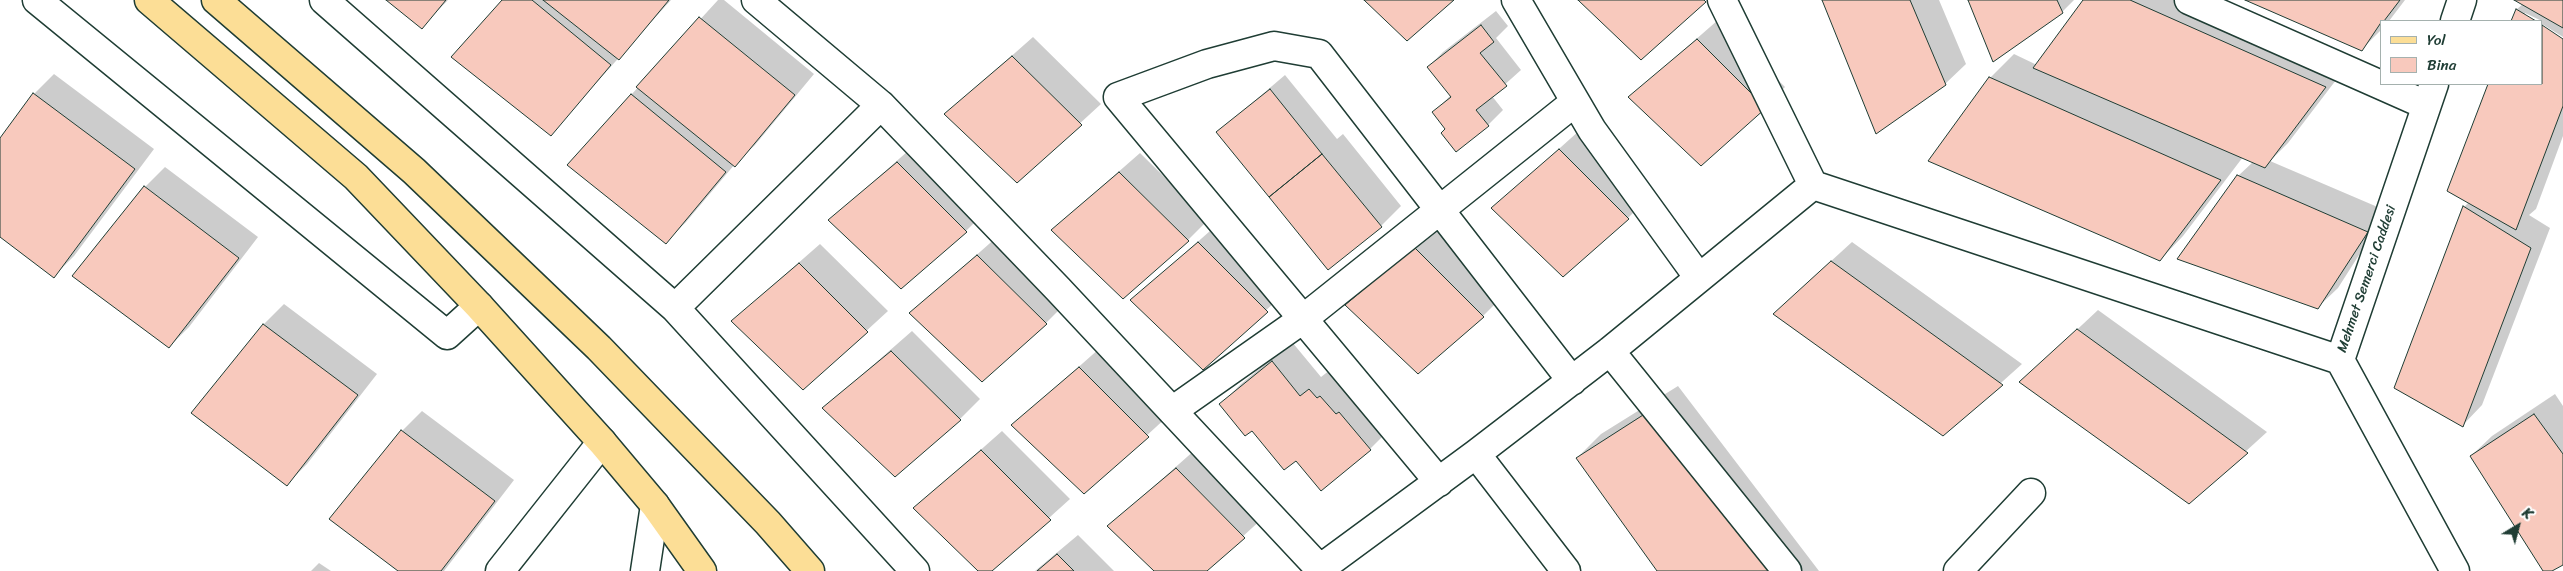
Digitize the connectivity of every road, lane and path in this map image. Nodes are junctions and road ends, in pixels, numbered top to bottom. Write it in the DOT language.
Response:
graph roads {
  1 [pos="37,0"];
  2 [pos="149,0"];
  3 [pos="216,0"];
  4 [pos="324,0"];
  5 [pos="756,0"];
  6 [pos="1516,0"];
  7 [pos="1722,0"];
  8 [pos="2189,0"];
  9 [pos="2462,0"];
  10 [pos="2455,20"];
  11 [pos="2380,74"];
  12 [pos="2407,85"];
  13 [pos="2430,94"];
  14 [pos="1575,102"];
  15 [pos="881,106"];
  16 [pos="1813,186"];
  17 [pos="1439,210"];
  18 [pos="1699,278"];
  19 [pos="480,306"];
  20 [pos="675,308"];
  21 [pos="1303,319"];
  22 [pos="1610,351"];
  23 [pos="2340,360"];
  24 [pos="1572,381"];
  25 [pos="1172,411"];
  26 [pos="602,442"];
  27 [pos="1476,454"];
  28 [pos="1439,482"];
  29 [pos="2031,493"];
  30 [pos="655,505"];
  31 [pos="1319,570"];
  32 [pos="500,571"];
  33 [pos="645,571"];
  34 [pos="702,571"];
  35 [pos="810,571"];
  36 [pos="914,571"];
  37 [pos="1566,571"];
  38 [pos="1787,571"];
  39 [pos="1958,571"];
  40 [pos="2455,571"];
  1 -- 19 [label="street"];
  2 -- 19 [label="main road"];
  3 -- 35 [label="main road"];
  4 -- 20 [label="street"];
  5 -- 15 [label="street"];
  6 -- 14 [label="street"];
  7 -- 16 [label="street"];
  8 -- 11 [label="street"];
  9 -- 10 [label="street"];
  12 -- 13 [label="street"];
  13 -- 23 [label="street, Mehmet Semerci Caddesi"];
  14 -- 17 [label="street"];
  14 -- 18 [label="street"];
  15 -- 20 [label="street"];
  15 -- 25 [label="street"];
  16 -- 18 [label="street"];
  16 -- 23 [label="street"];
  17 -- 21 [label="street"];
  17 -- 21 [label="street"];
  17 -- 24 [label="street"];
  18 -- 22 [label="street"];
  19 -- 26 [label="main road"];
  20 -- 36 [label="street"];
  21 -- 25 [label="street"];
  21 -- 28 [label="street"];
  22 -- 24 [label="street"];
  22 -- 38 [label="street"];
  23 -- 40 [label="street, Mehmet Semerci Caddesi"];
  24 -- 27 [label="street"];
  25 -- 31 [label="street"];
  26 -- 30 [label="main road"];
  26 -- 32 [label="street"];
  27 -- 28 [label="street"];
  27 -- 37 [label="street"];
  28 -- 31 [label="street"];
  29 -- 39 [label="street"];
  30 -- 33 [label="street"];
  30 -- 34 [label="main road"];
}
